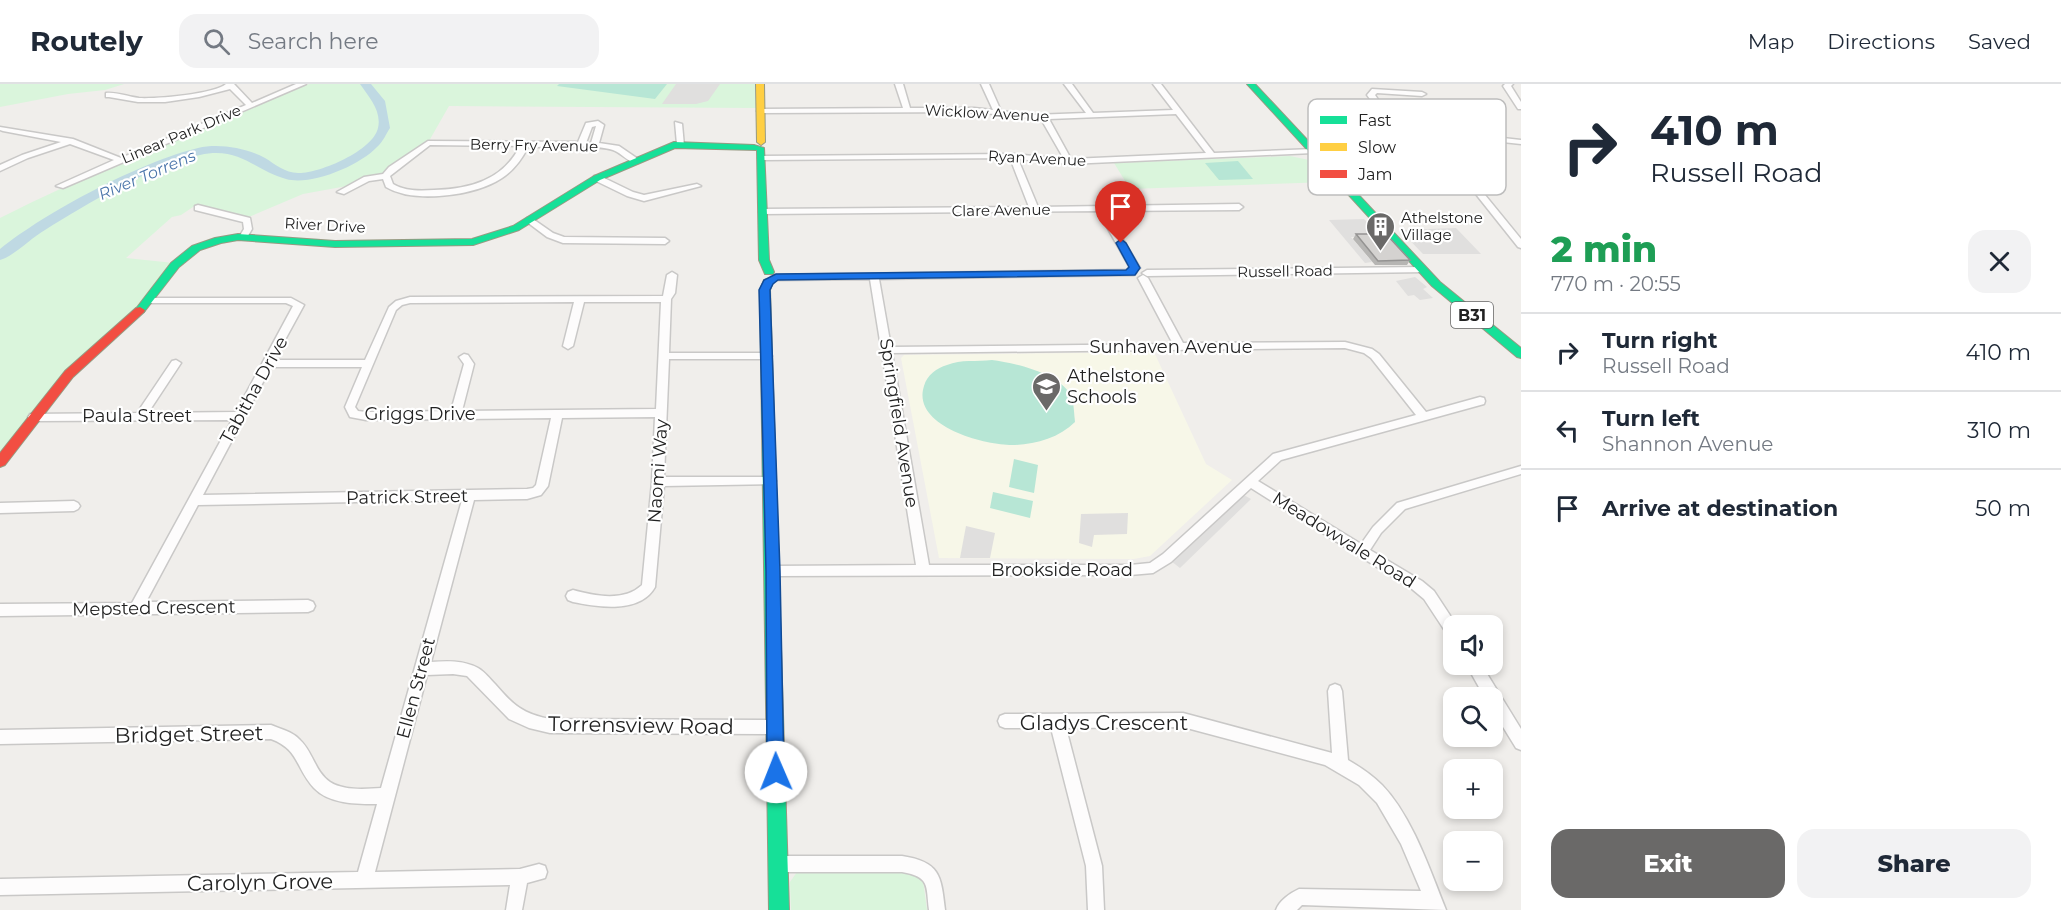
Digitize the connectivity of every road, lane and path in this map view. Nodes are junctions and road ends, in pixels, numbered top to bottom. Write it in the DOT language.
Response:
graph roads {
  1 [pos="302,84"];
  2 [pos="760,84"];
  3 [pos="899,84"];
  4 [pos="985,84"];
  5 [pos="1068,84"];
  6 [pos="1157,84"];
  7 [pos="1251,84"];
  8 [pos="1509,84"];
  9 [pos="231,85"];
  10 [pos="1422,94"];
  11 [pos="109,95"];
  12 [pos="1375,99"];
  13 [pos="250,105"];
  14 [pos="1521,107"];
  15 [pos="908,110"];
  16 [pos="761,111"];
  17 [pos="998,112"];
  18 [pos="1178,112"];
  19 [pos="1091,115"];
  20 [pos="1044,117"];
  21 [pos="678,124"];
  22 [pos="3,129"];
  23 [pos="70,141"];
  24 [pos="681,144"];
  25 [pos="525,145"];
  26 [pos="581,145"];
  27 [pos="594,145"];
  28 [pos="1308,147"];
  29 [pos="759,148"];
  30 [pos="1308,151"];
  31 [pos="1013,156"];
  32 [pos="1212,156"];
  33 [pos="120,160"];
  34 [pos="635,161"];
  35 [pos="1069,162"];
  36 [pos="0,169"];
  37 [pos="386,176"];
  38 [pos="597,178"];
  39 [pos="60,186"];
  40 [pos="697,186"];
  41 [pos="341,192"];
  42 [pos="1353,195"];
  43 [pos="1481,195"];
  44 [pos="1239,207"];
  45 [pos="198,208"];
  46 [pos="1101,209"];
  47 [pos="1035,210"];
  48 [pos="763,212"];
  49 [pos="530,220"];
  50 [pos="243,237"];
  51 [pos="664,241"];
  52 [pos="1521,245"];
  53 [pos="1133,271"];
  54 [pos="1425,271"];
  55 [pos="672,275"];
  56 [pos="874,275"];
  57 [pos="1145,275"];
  58 [pos="771,277"];
  59 [pos="580,298"];
  60 [pos="666,299"];
  61 [pos="149,300"];
  62 [pos="568,346"];
  63 [pos="1179,346"];
  64 [pos="1521,347"];
  65 [pos="887,350"];
  66 [pos="1521,354"];
  67 [pos="665,356"];
  68 [pos="767,356"];
  69 [pos="464,357"];
  70 [pos="176,363"];
  71 [pos="368,363"];
  72 [pos="268,364"];
  73 [pos="1480,401"];
  74 [pos="662,413"];
  75 [pos="455,414"];
  76 [pos="557,414"];
  77 [pos="140,416"];
  78 [pos="239,416"];
  79 [pos="1423,416"];
  80 [pos="34,417"];
  81 [pos="0,462"];
  82 [pos="1521,470"];
  83 [pos="770,481"];
  84 [pos="658,482"];
  85 [pos="1250,482"];
  86 [pos="470,496"];
  87 [pos="195,500"];
  88 [pos="74,506"];
  89 [pos="0,508"];
  90 [pos="1362,552"];
  91 [pos="923,570"];
  92 [pos="773,571"];
  93 [pos="573,596"];
  94 [pos="308,606"];
  95 [pos="136,608"];
  96 [pos="0,610"];
  97 [pos="1443,616"];
  98 [pos="421,669"];
  99 [pos="1480,675"];
  100 [pos="1335,691"];
  101 [pos="1005,721"];
  102 [pos="1057,721"];
  103 [pos="775,727"];
  104 [pos="0,736"];
  105 [pos="1521,743"];
  106 [pos="1340,764"];
  107 [pos="386,796"];
  108 [pos="778,864"];
  109 [pos="539,872"];
  110 [pos="519,877"];
  111 [pos="364,880"];
  112 [pos="0,887"];
  113 [pos="1436,905"];
  114 [pos="514,910"];
  115 [pos="779,910"];
  116 [pos="937,910"];
  117 [pos="1096,910"];
  118 [pos="1284,910"];
  1 -- 13 [label="street, Linear Park Drive"];
  2 -- 16 [label="street"];
  3 -- 15 [label="street"];
  4 -- 17 [label="street"];
  5 -- 19 [label="street"];
  6 -- 18 [label="street"];
  7 -- 28 [label="street, B31"];
  8 -- 14 [label="street"];
  9 -- 11 [label="street"];
  9 -- 13 [label="street"];
  10 -- 12 [label="street"];
  13 -- 33 [label="street, Linear Park Drive"];
  15 -- 16 [label="street, Wicklow Avenue"];
  15 -- 17 [label="street, Wicklow Avenue"];
  16 -- 29 [label="street"];
  17 -- 20 [label="street, Wicklow Avenue"];
  18 -- 19 [label="street, Wicklow Avenue"];
  18 -- 32 [label="street"];
  19 -- 20 [label="street, Wicklow Avenue"];
  20 -- 35 [label="street"];
  21 -- 24 [label="street"];
  22 -- 23 [label="street"];
  23 -- 33 [label="street"];
  23 -- 36 [label="street"];
  24 -- 29 [label="street, River Drive"];
  24 -- 34 [label="street, River Drive"];
  25 -- 26 [label="street, Berry Fry Avenue"];
  25 -- 37 [label="street, Berry Fry Avenue"];
  25 -- 37 [label="street"];
  26 -- 27 [label="street, Berry Fry Avenue"];
  26 -- 27 [label="street"];
  27 -- 34 [label="street, Berry Fry Avenue"];
  29 -- 31 [label="street, Ryan Avenue"];
  29 -- 48 [label="street"];
  30 -- 32 [label="street, Ryan Avenue"];
  31 -- 35 [label="street, Ryan Avenue"];
  31 -- 47 [label="street"];
  32 -- 35 [label="street, Ryan Avenue"];
  33 -- 39 [label="street, Linear Park Drive"];
  34 -- 38 [label="street, River Drive"];
  37 -- 41 [label="street"];
  38 -- 40 [label="street"];
  38 -- 49 [label="street, River Drive"];
  42 -- 54 [label="street, B31"];
  43 -- 52 [label="street"];
  44 -- 46 [label="street, Clare Avenue"];
  45 -- 50 [label="street"];
  46 -- 47 [label="street, Clare Avenue"];
  46 -- 53 [label="street"];
  47 -- 48 [label="street, Clare Avenue"];
  48 -- 58 [label="street"];
  49 -- 50 [label="street, River Drive"];
  49 -- 51 [label="street"];
  50 -- 61 [label="street, River Drive"];
  53 -- 56 [label="street"];
  53 -- 57 [label="street"];
  54 -- 57 [label="street, Russell Road"];
  54 -- 64 [label="street, B31"];
  54 -- 66 [label="street, B31"];
  55 -- 60 [label="street, Naomi Way"];
  56 -- 58 [label="street"];
  56 -- 65 [label="street, Springfield Avenue"];
  57 -- 63 [label="street"];
  58 -- 68 [label="street"];
  59 -- 60 [label="street, Griggs Drive"];
  59 -- 62 [label="street"];
  59 -- 71 [label="street, Griggs Drive"];
  60 -- 67 [label="street, Naomi Way"];
  61 -- 72 [label="street, Tabitha Drive"];
  61 -- 80 [label="street, River Drive"];
  63 -- 65 [label="street, Sunhaven Avenue"];
  63 -- 79 [label="street, Sunhaven Avenue"];
  65 -- 91 [label="street, Springfield Avenue"];
  67 -- 68 [label="street"];
  67 -- 74 [label="street, Naomi Way"];
  68 -- 83 [label="street"];
  69 -- 75 [label="street"];
  70 -- 77 [label="street"];
  71 -- 72 [label="street"];
  71 -- 75 [label="street, Griggs Drive"];
  72 -- 78 [label="street, Tabitha Drive"];
  73 -- 79 [label="street, Brookside Road"];
  74 -- 76 [label="street, Griggs Drive"];
  74 -- 84 [label="street, Naomi Way"];
  75 -- 76 [label="street, Griggs Drive"];
  76 -- 86 [label="street, Patrick Street"];
  77 -- 78 [label="street, Paula Street"];
  77 -- 80 [label="street, Paula Street"];
  78 -- 87 [label="street, Tabitha Drive"];
  79 -- 85 [label="street, Brookside Road"];
  80 -- 81 [label="street, River Drive"];
  82 -- 90 [label="street"];
  83 -- 84 [label="street"];
  83 -- 92 [label="street"];
  84 -- 93 [label="street, Naomi Way"];
  85 -- 90 [label="street, Meadowvale Road"];
  85 -- 91 [label="street, Brookside Road"];
  86 -- 87 [label="street, Patrick Street"];
  86 -- 98 [label="street, Ellen Street"];
  87 -- 95 [label="street, Tabitha Drive"];
  88 -- 89 [label="street"];
  90 -- 97 [label="street, Meadowvale Road"];
  91 -- 92 [label="street, Brookside Road"];
  92 -- 103 [label="street"];
  94 -- 95 [label="street, Mepsted Crescent"];
  95 -- 96 [label="street, Mepsted Crescent"];
  98 -- 103 [label="street, Torrensview Road"];
  98 -- 107 [label="street, Ellen Street"];
  99 -- 105 [label="street"];
  100 -- 106 [label="street"];
  101 -- 102 [label="street, Gladys Crescent"];
  102 -- 106 [label="street, Gladys Crescent"];
  102 -- 117 [label="street"];
  103 -- 108 [label="street"];
  104 -- 107 [label="street, Bridget Street"];
  106 -- 113 [label="street, Gladys Crescent"];
  107 -- 111 [label="street, Ellen Street"];
  108 -- 115 [label="street"];
  108 -- 116 [label="street"];
  109 -- 110 [label="street, Carolyn Grove"];
  110 -- 111 [label="street, Carolyn Grove"];
  110 -- 114 [label="street"];
  111 -- 112 [label="street, Carolyn Grove"];
  113 -- 118 [label="street"];
}
